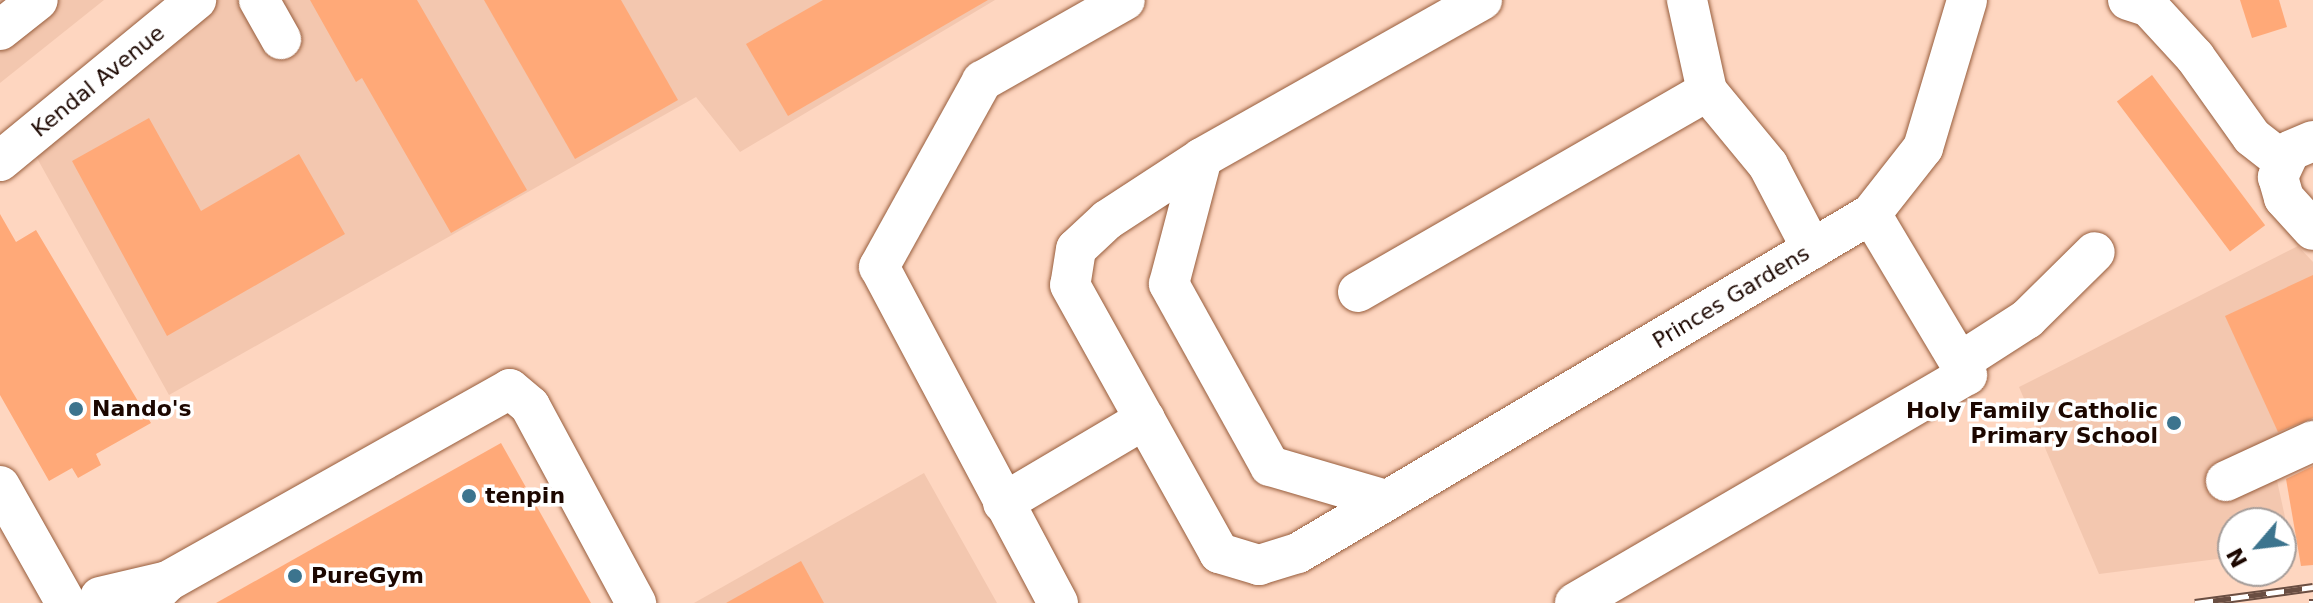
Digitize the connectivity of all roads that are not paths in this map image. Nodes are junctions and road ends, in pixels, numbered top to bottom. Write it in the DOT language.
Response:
graph roads {
  1 [pos="38,0"];
  2 [pos="196,0"];
  3 [pos="259,0"];
  4 [pos="1125,0"];
  5 [pos="1482,0"];
  6 [pos="1687,0"];
  7 [pos="1967,0"];
  8 [pos="2128,0"];
  9 [pos="2180,6"];
  10 [pos="0,30"];
  11 [pos="281,39"];
  12 [pos="2195,57"];
  13 [pos="1707,91"];
  14 [pos="2298,151"];
  15 [pos="1202,158"];
  16 [pos="0,161"];
  17 [pos="1871,214"];
  18 [pos="2308,220"];
  19 [pos="1812,249"];
  20 [pos="2095,252"];
  21 [pos="1358,292"];
  22 [pos="1960,362"];
  23 [pos="1145,419"];
  24 [pos="2313,441"];
  25 [pos="2226,481"];
  26 [pos="0,486"];
  27 [pos="1386,500"];
  28 [pos="1003,503"];
  29 [pos="632,590"];
  30 [pos="157,592"];
  31 [pos="82,600"];
  32 [pos="1058,603"];
  33 [pos="1575,603"];
  1 -- 10 [label="street"];
  2 -- 16 [label="street, Kendal Avenue"];
  3 -- 11 [label="street"];
  4 -- 28 [label="street"];
  5 -- 15 [label="street, Princes Gardens"];
  6 -- 13 [label="street"];
  7 -- 17 [label="street, Princes Gardens"];
  8 -- 12 [label="street"];
  9 -- 12 [label="street"];
  12 -- 14 [label="street"];
  13 -- 19 [label="street"];
  13 -- 21 [label="street"];
  14 -- 18 [label="street"];
  15 -- 23 [label="street, Princes Gardens"];
  15 -- 27 [label="street"];
  17 -- 19 [label="street, Princes Gardens"];
  17 -- 22 [label="street"];
  19 -- 27 [label="street, Princes Gardens"];
  20 -- 22 [label="street"];
  22 -- 33 [label="street"];
  23 -- 27 [label="street, Princes Gardens"];
  23 -- 28 [label="street"];
  24 -- 25 [label="street"];
  26 -- 31 [label="street"];
  28 -- 32 [label="street"];
  29 -- 30 [label="street"];
  30 -- 31 [label="street"];
}
